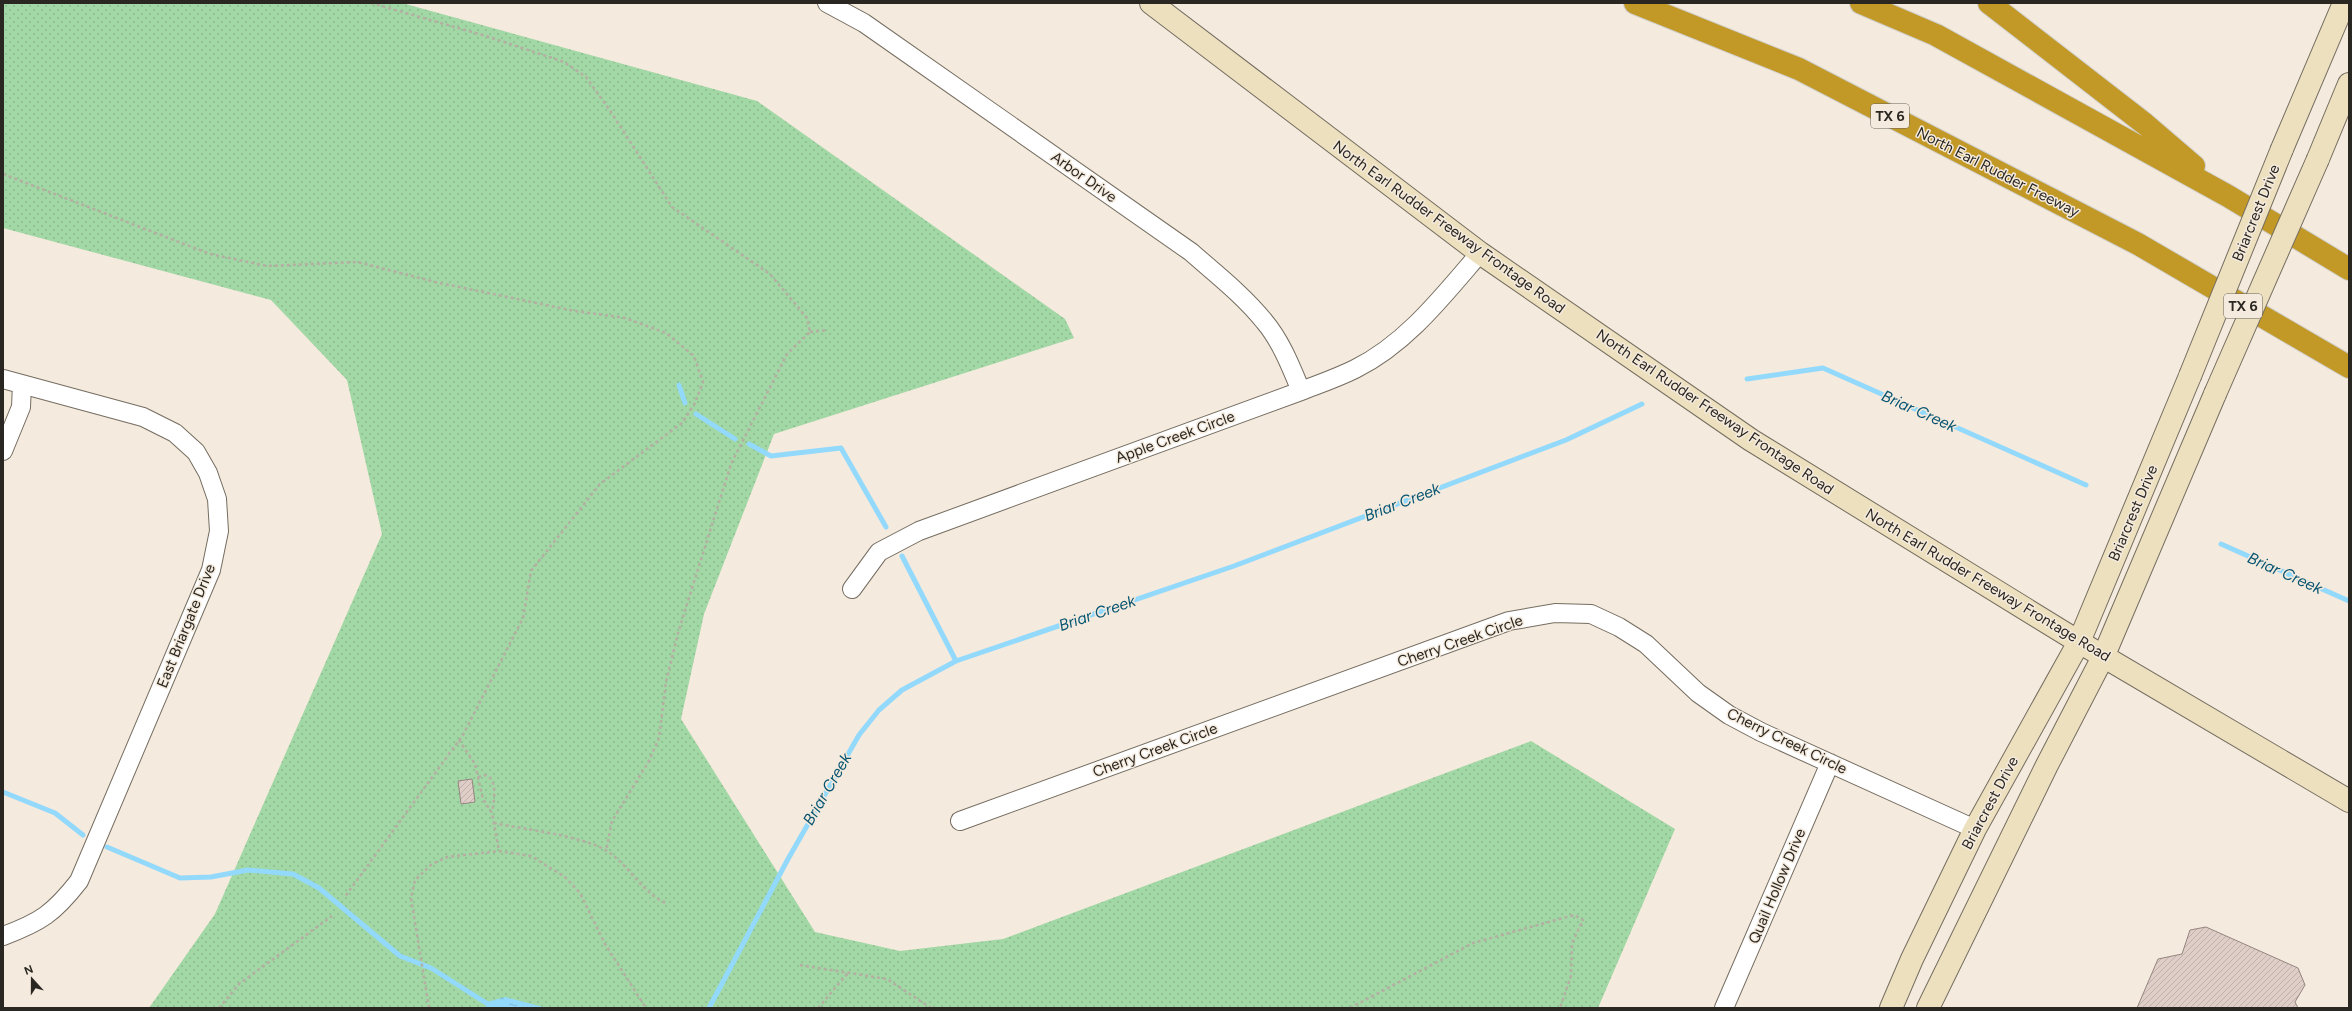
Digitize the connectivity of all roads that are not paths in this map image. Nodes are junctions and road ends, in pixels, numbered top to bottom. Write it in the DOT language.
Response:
graph roads {
  1 [pos="827,3"];
  2 [pos="1151,3"];
  3 [pos="1635,3"];
  4 [pos="1861,3"];
  5 [pos="1989,3"];
  6 [pos="2344,3"];
  7 [pos="2349,84"];
  8 [pos="2228,196"];
  9 [pos="1480,253"];
  10 [pos="2349,270"];
  11 [pos="2349,368"];
  12 [pos="3,378"];
  13 [pos="22,384"];
  14 [pos="1301,391"];
  15 [pos="3,451"];
  16 [pos="852,589"];
  17 [pos="2078,642"];
  18 [pos="2104,655"];
  19 [pos="1830,763"];
  20 [pos="2349,801"];
  21 [pos="960,821"];
  22 [pos="1975,829"];
  23 [pos="3,936"];
  24 [pos="1724,1008"];
  25 [pos="1891,1008"];
  26 [pos="1928,1008"];
  1 -- 14 [label="street, Arbor Drive"];
  2 -- 9 [label="main road, North Earl Rudder Freeway Frontage Road"];
  3 -- 11 [label="highway, North Earl Rudder Freeway / TX 6"];
  4 -- 8 [label="highway"];
  5 -- 8 [label="highway"];
  6 -- 17 [label="main road, Briarcrest Drive, bridge"];
  7 -- 18 [label="main road, Briarcrest Drive, bridge"];
  8 -- 10 [label="highway"];
  9 -- 14 [label="street, Apple Creek Circle"];
  9 -- 17 [label="main road, North Earl Rudder Freeway Frontage Road"];
  12 -- 13 [label="street, East Briargate Drive"];
  13 -- 15 [label="street"];
  13 -- 23 [label="street, East Briargate Drive"];
  14 -- 16 [label="street, Apple Creek Circle"];
  17 -- 18 [label="main road, North Earl Rudder Freeway Frontage Road"];
  17 -- 22 [label="main road, Briarcrest Drive"];
  18 -- 20 [label="main road, North Earl Rudder Freeway Frontage Road"];
  18 -- 26 [label="main road, Briarcrest Drive"];
  19 -- 21 [label="street, Cherry Creek Circle"];
  19 -- 22 [label="street, Cherry Creek Circle"];
  19 -- 24 [label="street, Quail Hollow Drive"];
  22 -- 25 [label="main road, Briarcrest Drive"];
}
